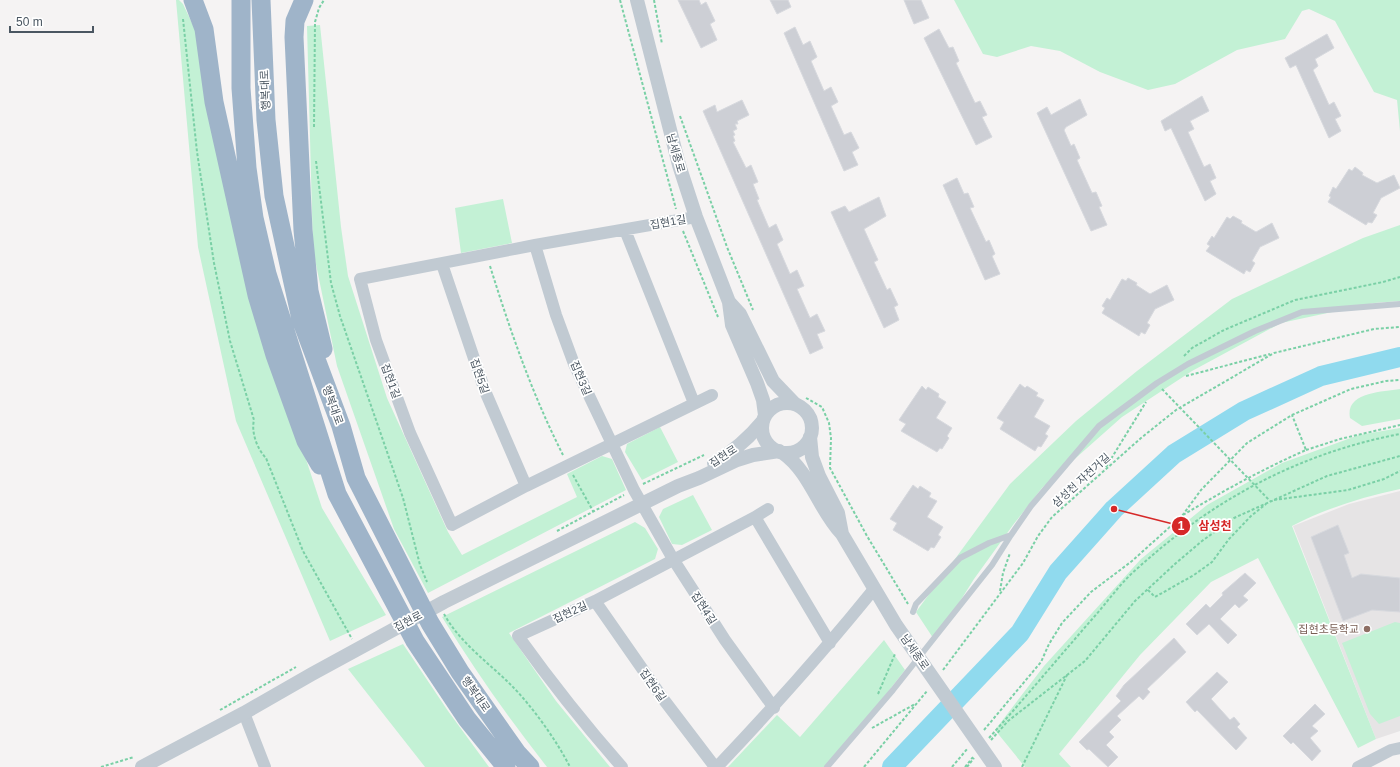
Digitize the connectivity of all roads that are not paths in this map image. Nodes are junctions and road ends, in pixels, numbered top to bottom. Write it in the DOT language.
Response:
graph roads {
  1 [pos="241,0"];
  2 [pos="261,0"];
  3 [pos="304,0"];
  4 [pos="637,0"];
  5 [pos="188,8"];
  6 [pos="696,217"];
  7 [pos="625,230"];
  8 [pos="536,245"];
  9 [pos="442,264"];
  10 [pos="729,302"];
  11 [pos="1400,304"];
  12 [pos="712,395"];
  13 [pos="800,401"];
  14 [pos="694,403"];
  15 [pos="764,418"];
  16 [pos="341,426"];
  17 [pos="810,436"];
  18 [pos="613,443"];
  19 [pos="781,452"];
  20 [pos="526,486"];
  21 [pos="678,486"];
  22 [pos="337,494"];
  23 [pos="642,504"];
  24 [pos="768,509"];
  25 [pos="755,517"];
  26 [pos="842,534"];
  27 [pos="1011,535"];
  28 [pos="673,559"];
  29 [pos="874,589"];
  30 [pos="595,601"];
  31 [pos="913,612"];
  32 [pos="830,644"];
  33 [pos="774,708"];
  34 [pos="244,713"];
  35 [pos="1400,748"];
  36 [pos="139,762"];
  37 [pos="265,767"];
  38 [pos="506,767"];
  39 [pos="530,767"];
  40 [pos="622,767"];
  41 [pos="716,767"];
  42 [pos="827,767"];
  43 [pos="995,767"];
  44 [pos="1358,767"];
  1 -- 22 [label="highway, 행복대로"];
  2 -- 16 [label="highway, 행복대로"];
  3 -- 16 [label="highway"];
  4 -- 6 [label="street, 남세종로"];
  5 -- 22 [label="highway"];
  6 -- 7 [label="street, 집현1길"];
  6 -- 10 [label="street, 남세종로"];
  7 -- 8 [label="street, 집현1길"];
  7 -- 14 [label="street"];
  8 -- 9 [label="street, 집현1길"];
  8 -- 18 [label="street, 집현3길"];
  9 -- 20 [label="street, 집현5길"];
  9 -- 20 [label="street, 집현1길"];
  10 -- 13 [label="street, 남세종로"];
  10 -- 15 [label="street, 남세종로"];
  11 -- 27 [label="lane"];
  12 -- 14 [label="street, 집현1길"];
  13 -- 15 [label="street"];
  13 -- 17 [label="street"];
  14 -- 18 [label="street, 집현1길"];
  15 -- 19 [label="street"];
  15 -- 21 [label="street, 집현로"];
  16 -- 39 [label="highway, 행복대로"];
  17 -- 19 [label="street"];
  17 -- 26 [label="street, 남세종로"];
  18 -- 20 [label="street, 집현1길"];
  18 -- 23 [label="street, 집현3길"];
  19 -- 21 [label="street, 집현로"];
  19 -- 26 [label="street, 남세종로"];
  21 -- 23 [label="street, 집현로"];
  22 -- 38 [label="highway, 행복대로"];
  23 -- 28 [label="street, 집현4길"];
  23 -- 34 [label="street, 집현로"];
  24 -- 25 [label="street, 집현2길"];
  25 -- 28 [label="street, 집현2길"];
  25 -- 32 [label="street"];
  26 -- 29 [label="street, 남세종로"];
  27 -- 31 [label="lane"];
  27 -- 42 [label="lane"];
  28 -- 30 [label="street, 집현2길"];
  28 -- 33 [label="street, 집현4길"];
  29 -- 32 [label="street"];
  29 -- 43 [label="street, 남세종로"];
  30 -- 40 [label="street, 집현2길"];
  30 -- 41 [label="street, 집현6길"];
  32 -- 33 [label="street"];
  33 -- 41 [label="street"];
  34 -- 36 [label="street, 집현로"];
  34 -- 37 [label="street"];
  35 -- 44 [label="street"];
}
